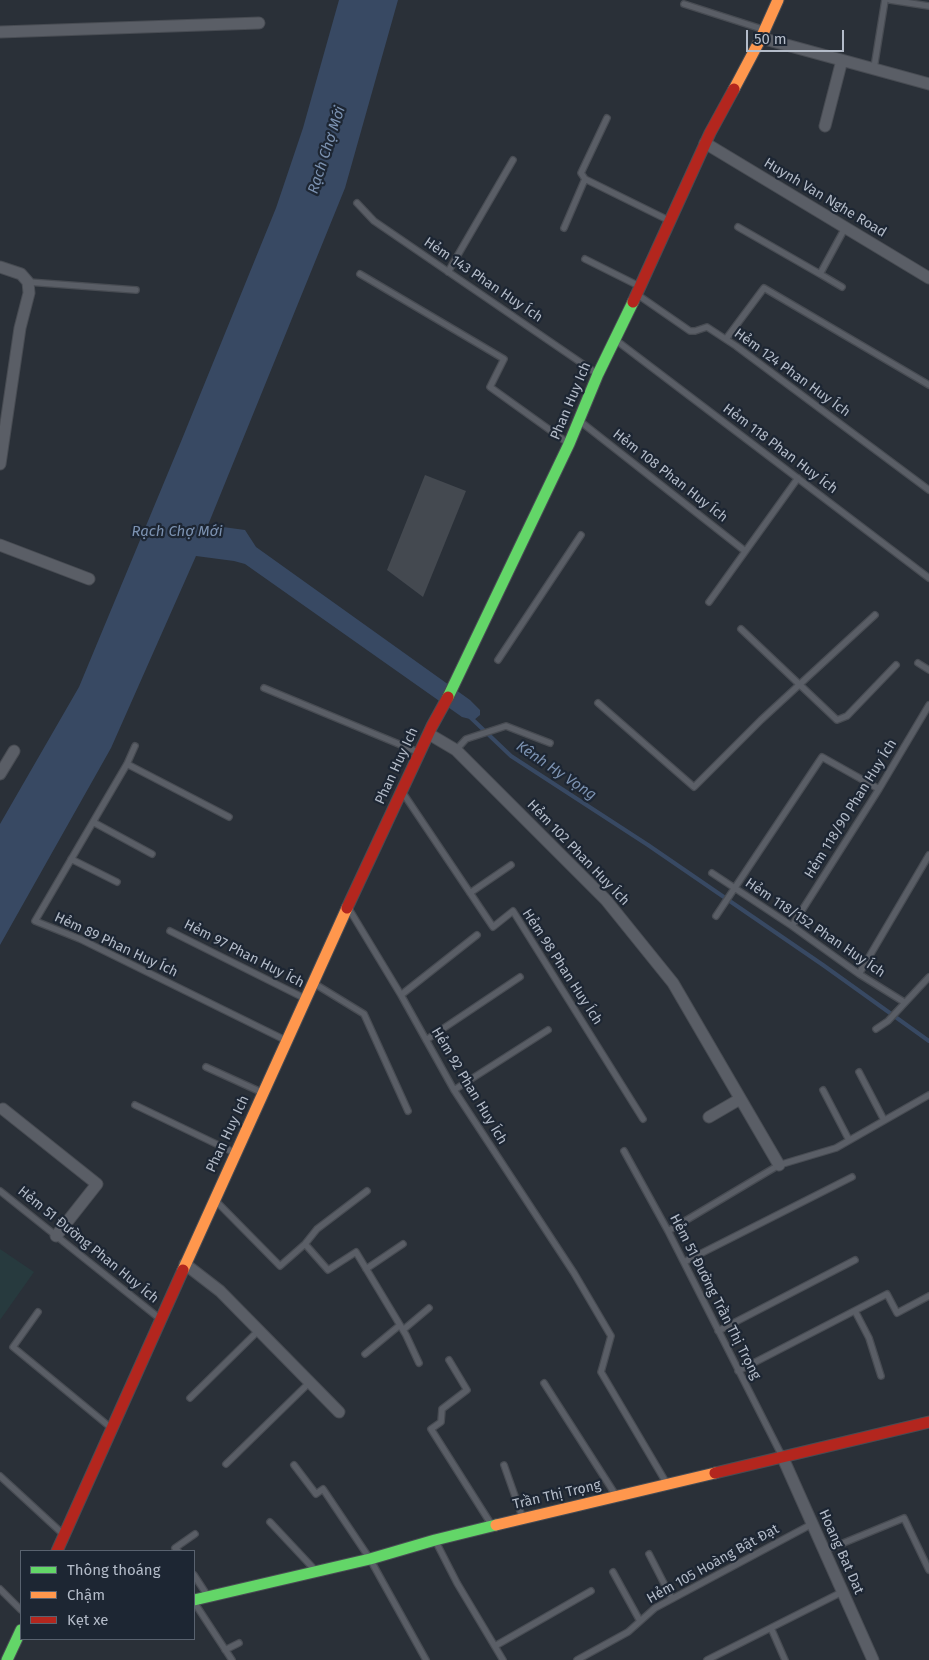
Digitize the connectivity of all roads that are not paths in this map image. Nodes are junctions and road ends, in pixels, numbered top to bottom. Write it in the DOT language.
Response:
graph roads {
  1 [pos="778,0"];
  2 [pos="885,0"];
  3 [pos="890,0"];
  4 [pos="684,4"];
  5 [pos="929,6"];
  6 [pos="259,23"];
  7 [pos="0,32"];
  8 [pos="762,34"];
  9 [pos="842,60"];
  10 [pos="874,68"];
  11 [pos="929,84"];
  12 [pos="607,118"];
  13 [pos="825,126"];
  14 [pos="705,143"];
  15 [pos="513,160"];
  16 [pos="585,179"];
  17 [pos="357,203"];
  18 [pos="670,221"];
  19 [pos="738,227"];
  20 [pos="564,228"];
  21 [pos="845,228"];
  22 [pos="585,259"];
  23 [pos="0,267"];
  24 [pos="448,272"];
  25 [pos="360,274"];
  26 [pos="820,274"];
  27 [pos="929,278"];
  28 [pos="28,282"];
  29 [pos="842,288"];
  30 [pos="136,290"];
  31 [pos="638,290"];
  32 [pos="726,339"];
  33 [pos="616,340"];
  34 [pos="598,374"];
  35 [pos="929,385"];
  36 [pos="579,421"];
  37 [pos="569,444"];
  38 [pos="0,464"];
  39 [pos="798,478"];
  40 [pos="929,490"];
  41 [pos="581,535"];
  42 [pos="0,545"];
  43 [pos="746,551"];
  44 [pos="929,578"];
  45 [pos="89,579"];
  46 [pos="709,602"];
  47 [pos="875,615"];
  48 [pos="741,629"];
  49 [pos="498,660"];
  50 [pos="918,663"];
  51 [pos="896,665"];
  52 [pos="929,670"];
  53 [pos="800,684"];
  54 [pos="264,688"];
  55 [pos="598,703"];
  56 [pos="929,705"];
  57 [pos="430,730"];
  58 [pos="550,743"];
  59 [pos="135,746"];
  60 [pos="456,750"];
  61 [pos="14,751"];
  62 [pos="420,753"];
  63 [pos="127,764"];
  64 [pos="0,774"];
  65 [pos="879,789"];
  66 [pos="402,791"];
  67 [pos="229,816"];
  68 [pos="93,822"];
  69 [pos="152,854"];
  70 [pos="929,855"];
  71 [pos="71,859"];
  72 [pos="511,865"];
  73 [pos="712,873"];
  74 [pos="117,882"];
  75 [pos="735,890"];
  76 [pos="470,893"];
  77 [pos="348,907"];
  78 [pos="716,916"];
  79 [pos="792,926"];
  80 [pos="170,930"];
  81 [pos="477,936"];
  82 [pos="859,974"];
  83 [pos="520,977"];
  84 [pos="929,977"];
  85 [pos="313,983"];
  86 [pos="401,995"];
  87 [pos="306,999"];
  88 [pos="904,1002"];
  89 [pos="876,1029"];
  90 [pos="548,1030"];
  91 [pos="426,1040"];
  92 [pos="287,1041"];
  93 [pos="206,1067"];
  94 [pos="859,1072"];
  95 [pos="454,1090"];
  96 [pos="823,1090"];
  97 [pos="263,1093"];
  98 [pos="929,1095"];
  99 [pos="740,1099"];
  100 [pos="136,1105"];
  101 [pos="3,1109"];
  102 [pos="408,1111"];
  103 [pos="709,1117"];
  104 [pos="643,1119"];
  105 [pos="884,1120"];
  106 [pos="849,1140"];
  107 [pos="624,1151"];
  108 [pos="235,1153"];
  109 [pos="779,1165"];
  110 [pos="852,1178"];
  111 [pos="367,1190"];
  112 [pos="0,1191"];
  113 [pos="214,1199"];
  114 [pos="668,1231"];
  115 [pos="56,1236"];
  116 [pos="306,1244"];
  117 [pos="403,1244"];
  118 [pos="855,1260"];
  119 [pos="684,1262"];
  120 [pos="185,1264"];
  121 [pos="366,1269"];
  122 [pos="929,1296"];
  123 [pos="429,1308"];
  124 [pos="855,1311"];
  125 [pos="38,1312"];
  126 [pos="160,1319"];
  127 [pos="402,1328"];
  128 [pos="258,1330"];
  129 [pos="718,1330"];
  130 [pos="365,1354"];
  131 [pos="449,1360"];
  132 [pos="419,1362"];
  133 [pos="738,1371"];
  134 [pos="881,1376"];
  135 [pos="310,1382"];
  136 [pos="544,1383"];
  137 [pos="190,1398"];
  138 [pos="339,1412"];
  139 [pos="929,1422"];
  140 [pos="112,1428"];
  141 [pos="782,1456"];
  142 [pos="226,1464"];
  143 [pos="294,1465"];
  144 [pos="504,1465"];
  145 [pos="0,1476"];
  146 [pos="667,1484"];
  147 [pos="616,1496"];
  148 [pos="523,1518"];
  149 [pos="270,1522"];
  150 [pos="812,1524"];
  151 [pos="492,1526"];
  152 [pos="195,1534"];
  153 [pos="64,1536"];
  154 [pos="435,1540"];
  155 [pos="58,1550"];
  156 [pos="177,1550"];
  157 [pos="824,1551"];
  158 [pos="649,1554"];
  159 [pos="370,1559"];
  160 [pos="929,1570"];
  161 [pos="316,1571"];
  162 [pos="613,1572"];
  163 [pos="195,1577"];
  164 [pos="0,1589"];
  165 [pos="590,1591"];
  166 [pos="842,1592"];
  167 [pos="208,1597"];
  168 [pos="672,1599"];
  169 [pos="195,1601"];
  170 [pos="195,1603"];
  171 [pos="20,1609"];
  172 [pos="640,1621"];
  173 [pos="770,1628"];
  174 [pos="20,1632"];
  175 [pos="239,1643"];
  176 [pos="495,1646"];
  177 [pos="226,1650"];
  178 [pos="7,1660"];
  179 [pos="232,1660"];
  180 [pos="426,1660"];
  181 [pos="503,1660"];
  182 [pos="576,1660"];
  183 [pos="709,1660"];
  184 [pos="785,1660"];
  185 [pos="873,1660"];
  1 -- 8 [label="main road, Phan Huy Ich"];
  2 -- 10 [label="lane"];
  3 -- 5 [label="lane"];
  4 -- 8 [label="lane"];
  6 -- 7 [label="street"];
  8 -- 9 [label="street"];
  8 -- 14 [label="main road, Phan Huy Ich"];
  9 -- 10 [label="street"];
  9 -- 13 [label="street"];
  10 -- 11 [label="street"];
  12 -- 16 [label="lane"];
  14 -- 18 [label="main road, Phan Huy Ich"];
  14 -- 21 [label="street, Huynh Van Nghe Road"];
  15 -- 24 [label="lane"];
  16 -- 18 [label="lane"];
  16 -- 20 [label="lane"];
  17 -- 24 [label="lane, Hẻm 143 Phan Huy Ích"];
  18 -- 31 [label="main road, Phan Huy Ich"];
  19 -- 26 [label="lane"];
  21 -- 26 [label="lane"];
  21 -- 27 [label="street, Huynh Van Nghe Road"];
  22 -- 31 [label="lane"];
  23 -- 28 [label="street"];
  24 -- 34 [label="lane, Hẻm 143 Phan Huy Ích"];
  25 -- 37 [label="lane"];
  26 -- 29 [label="lane"];
  28 -- 30 [label="lane"];
  28 -- 38 [label="street"];
  31 -- 32 [label="lane, Hẻm 124 Phan Huy Ích"];
  31 -- 33 [label="main road, Phan Huy Ich"];
  32 -- 35 [label="lane"];
  32 -- 40 [label="lane, Hẻm 124 Phan Huy Ích"];
  33 -- 34 [label="main road, Phan Huy Ich"];
  33 -- 39 [label="lane, Hẻm 118 Phan Huy Ích"];
  34 -- 36 [label="main road, Phan Huy Ich"];
  36 -- 37 [label="main road, Phan Huy Ich"];
  36 -- 43 [label="lane, Hẻm 108 Phan Huy Ích"];
  37 -- 57 [label="main road, Phan Huy Ich"];
  39 -- 43 [label="lane"];
  39 -- 44 [label="lane, Hẻm 118 Phan Huy Ích"];
  41 -- 49 [label="lane"];
  42 -- 45 [label="street"];
  43 -- 46 [label="lane"];
  47 -- 53 [label="lane"];
  48 -- 53 [label="lane"];
  50 -- 52 [label="lane"];
  51 -- 53 [label="lane"];
  53 -- 55 [label="lane"];
  54 -- 62 [label="lane"];
  56 -- 65 [label="lane, Hẻm 118/90 Phan Huy Ích"];
  57 -- 60 [label="street, Hẻm 102 Phan Huy Ích"];
  57 -- 62 [label="main road, Phan Huy Ich"];
  58 -- 60 [label="lane"];
  59 -- 63 [label="lane, Hẻm 89 Phan Huy Ích"];
  60 -- 99 [label="street, Hẻm 102 Phan Huy Ích"];
  61 -- 64 [label="street"];
  62 -- 66 [label="main road, Phan Huy Ich"];
  63 -- 67 [label="lane"];
  63 -- 68 [label="lane, Hẻm 89 Phan Huy Ích"];
  65 -- 75 [label="lane"];
  65 -- 79 [label="lane, Hẻm 118/90 Phan Huy Ích"];
  66 -- 76 [label="lane, Hẻm 98 Phan Huy Ích"];
  66 -- 77 [label="main road, Phan Huy Ich"];
  68 -- 69 [label="lane"];
  68 -- 71 [label="lane, Hẻm 89 Phan Huy Ích"];
  70 -- 82 [label="lane"];
  71 -- 74 [label="lane"];
  71 -- 92 [label="lane, Hẻm 89 Phan Huy Ích"];
  72 -- 76 [label="lane"];
  73 -- 75 [label="lane, Hẻm 118/152 Phan Huy Ích"];
  75 -- 78 [label="lane"];
  75 -- 79 [label="lane, Hẻm 118/152 Phan Huy Ích"];
  76 -- 104 [label="lane, Hẻm 98 Phan Huy Ích"];
  77 -- 85 [label="main road, Phan Huy Ich"];
  77 -- 86 [label="lane, Hẻm 92 Phan Huy Ích"];
  79 -- 82 [label="lane, Hẻm 118/152 Phan Huy Ích"];
  80 -- 87 [label="lane, Hẻm 97 Phan Huy Ích"];
  81 -- 86 [label="lane"];
  82 -- 88 [label="lane, Hẻm 118/152 Phan Huy Ích"];
  83 -- 91 [label="lane"];
  84 -- 88 [label="lane"];
  85 -- 87 [label="main road, Phan Huy Ich"];
  85 -- 102 [label="lane"];
  86 -- 91 [label="lane, Hẻm 92 Phan Huy Ích"];
  87 -- 92 [label="main road, Phan Huy Ich"];
  88 -- 89 [label="lane"];
  90 -- 95 [label="lane"];
  91 -- 95 [label="lane, Hẻm 92 Phan Huy Ích"];
  92 -- 97 [label="main road, Phan Huy Ich"];
  93 -- 97 [label="lane"];
  94 -- 105 [label="lane"];
  95 -- 146 [label="lane, Hẻm 92 Phan Huy Ích"];
  96 -- 106 [label="lane"];
  97 -- 108 [label="main road, Phan Huy Ich"];
  98 -- 105 [label="lane"];
  99 -- 103 [label="street"];
  99 -- 109 [label="street, Hẻm 102 Phan Huy Ích"];
  100 -- 108 [label="lane"];
  101 -- 115 [label="street"];
  105 -- 106 [label="lane"];
  106 -- 109 [label="lane"];
  107 -- 114 [label="lane, Hẻm 51 Đường Trần Thị Trọng"];
  108 -- 113 [label="main road, Phan Huy Ich"];
  109 -- 114 [label="lane"];
  110 -- 119 [label="lane"];
  111 -- 116 [label="lane"];
  112 -- 115 [label="lane, Hẻm 51 Đường Phan Huy Ích"];
  113 -- 116 [label="lane"];
  113 -- 120 [label="main road, Phan Huy Ich"];
  114 -- 119 [label="lane, Hẻm 51 Đường Trần Thị Trọng"];
  115 -- 126 [label="lane, Hẻm 51 Đường Phan Huy Ích"];
  116 -- 121 [label="lane"];
  117 -- 121 [label="lane"];
  118 -- 129 [label="lane"];
  119 -- 129 [label="lane, Hẻm 51 Đường Trần Thị Trọng"];
  120 -- 126 [label="main road, Phan Huy Ich"];
  120 -- 128 [label="street"];
  121 -- 127 [label="lane"];
  122 -- 124 [label="lane"];
  123 -- 127 [label="lane"];
  124 -- 133 [label="lane"];
  124 -- 134 [label="lane"];
  125 -- 140 [label="lane"];
  126 -- 140 [label="main road, Phan Huy Ich"];
  127 -- 130 [label="lane"];
  127 -- 132 [label="lane"];
  128 -- 135 [label="street"];
  128 -- 137 [label="lane"];
  129 -- 133 [label="lane, Hẻm 51 Đường Trần Thị Trọng"];
  131 -- 151 [label="lane"];
  133 -- 141 [label="lane, Hẻm 51 Đường Trần Thị Trọng"];
  135 -- 138 [label="street"];
  135 -- 142 [label="lane"];
  136 -- 147 [label="lane"];
  139 -- 141 [label="main road, Trần Thị Trọng"];
  140 -- 153 [label="main road, Phan Huy Ich"];
  141 -- 146 [label="main road, Trần Thị Trọng"];
  141 -- 150 [label="street, Hoang Bat Dat"];
  143 -- 159 [label="lane"];
  144 -- 148 [label="lane"];
  145 -- 153 [label="lane"];
  146 -- 147 [label="main road, Trần Thị Trọng"];
  147 -- 148 [label="main road, Trần Thị Trọng"];
  148 -- 151 [label="main road, Trần Thị Trọng"];
  149 -- 161 [label="lane"];
  150 -- 157 [label="street, Hoang Bat Dat"];
  150 -- 168 [label="lane, Hẻm 105 Hoàng Bật Đạt"];
  151 -- 154 [label="main road, Trần Thị Trọng"];
  152 -- 156 [label="lane"];
  153 -- 155 [label="main road, Phan Huy Ich"];
  154 -- 159 [label="main road, Trần Thị Trọng"];
  154 -- 176 [label="lane"];
  157 -- 160 [label="lane"];
  157 -- 166 [label="street, Hoang Bat Dat"];
  158 -- 168 [label="lane"];
  159 -- 161 [label="main road, Trần Thị Trọng"];
  159 -- 180 [label="lane"];
  161 -- 167 [label="main road, Trần Thị Trọng"];
  162 -- 172 [label="lane"];
  163 -- 167 [label="lane"];
  164 -- 171 [label="lane"];
  165 -- 176 [label="lane"];
  166 -- 173 [label="lane"];
  166 -- 185 [label="street, Hoang Bat Dat"];
  167 -- 169 [label="main road, Trần Thị Trọng"];
  168 -- 172 [label="lane, Hẻm 105 Hoàng Bật Đạt"];
  170 -- 177 [label="lane"];
  172 -- 182 [label="lane, Hẻm 105 Hoàng Bật Đạt"];
  173 -- 183 [label="lane"];
  173 -- 184 [label="lane"];
  174 -- 178 [label="main road"];
  175 -- 177 [label="lane"];
  176 -- 181 [label="lane"];
  177 -- 179 [label="lane"];
}
